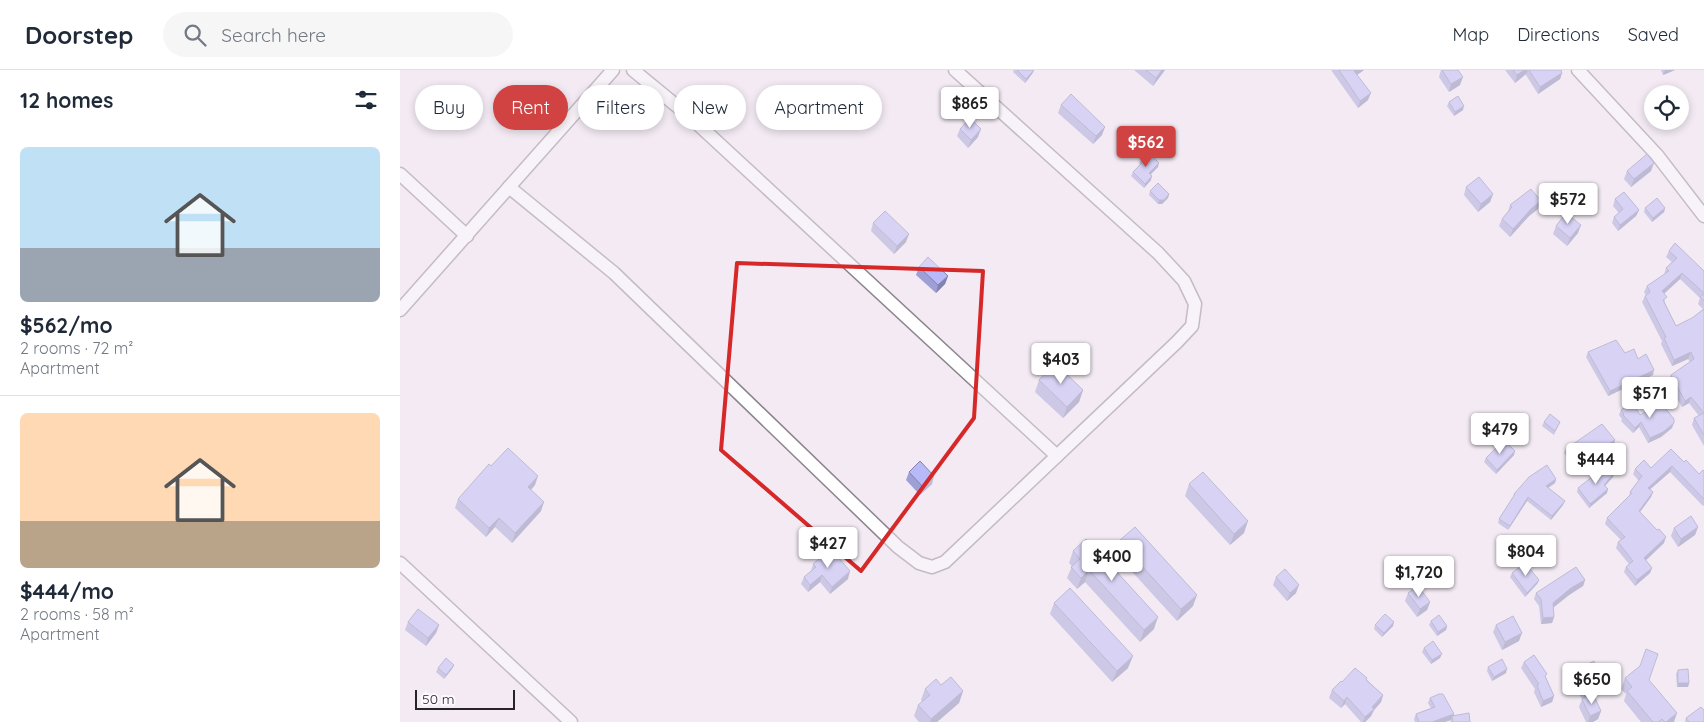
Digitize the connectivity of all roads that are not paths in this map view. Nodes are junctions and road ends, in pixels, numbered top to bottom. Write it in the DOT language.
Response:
graph roads {
  1 [pos="613,70"];
  2 [pos="633,70"];
  3 [pos="956,70"];
  4 [pos="1578,70"];
  5 [pos="400,174"];
  6 [pos="509,187"];
  7 [pos="1704,216"];
  8 [pos="466,236"];
  9 [pos="400,310"];
  10 [pos="1057,456"];
  11 [pos="400,563"];
  12 [pos="571,722"];
  1 -- 6 [label="street"];
  2 -- 10 [label="street"];
  3 -- 10 [label="street"];
  4 -- 7 [label="street"];
  5 -- 8 [label="street"];
  6 -- 8 [label="street"];
  6 -- 10 [label="street"];
  8 -- 9 [label="street"];
  11 -- 12 [label="street"];
}
